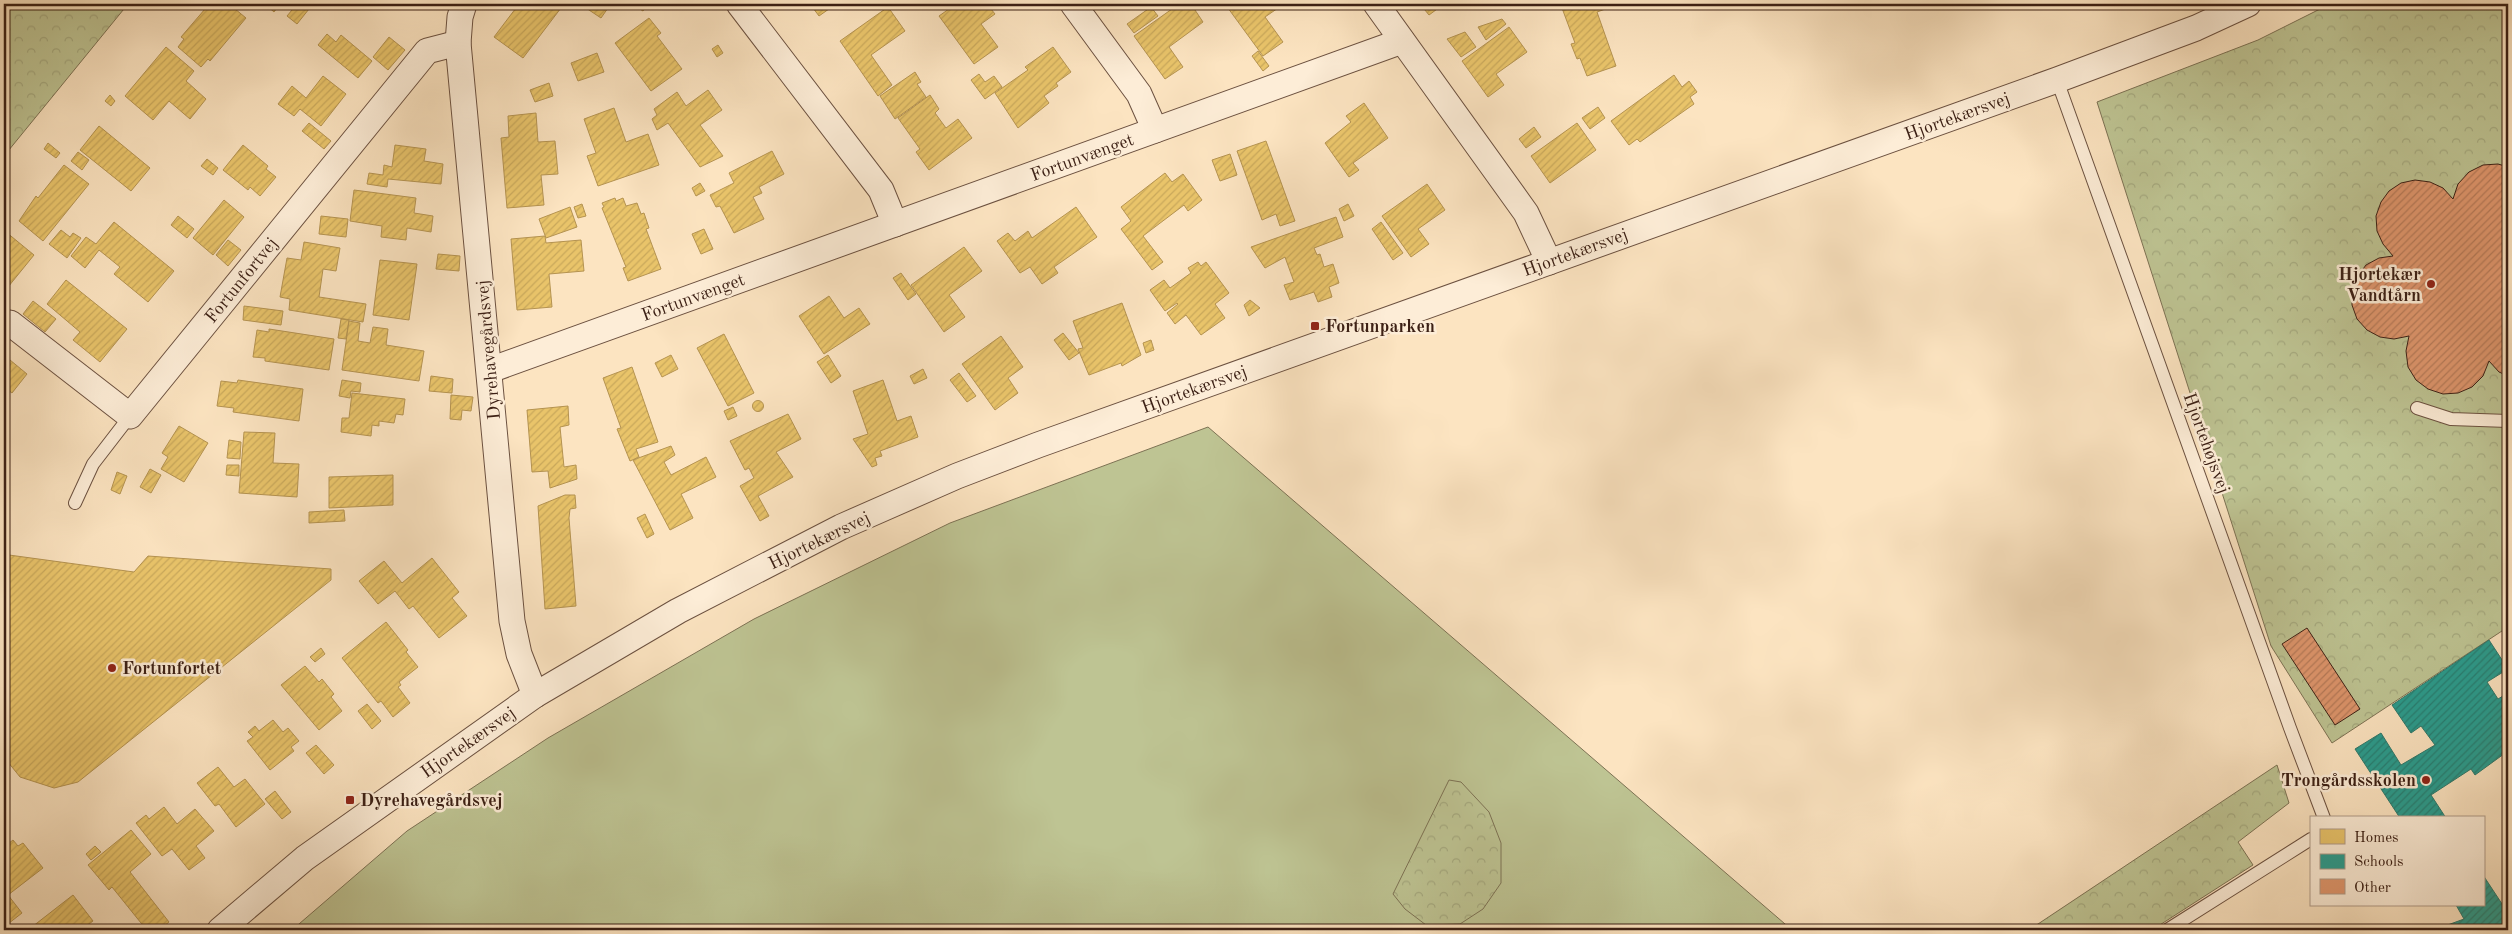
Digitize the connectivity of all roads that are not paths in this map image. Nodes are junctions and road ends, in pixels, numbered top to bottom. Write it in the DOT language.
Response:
graph roads {
  1 [pos="464,4"];
  2 [pos="739,4"];
  3 [pos="1073,4"];
  4 [pos="1376,4"];
  5 [pos="2248,4"];
  6 [pos="1402,41"];
  7 [pos="458,43"];
  8 [pos="2057,80"];
  9 [pos="1156,130"];
  10 [pos="895,224"];
  11 [pos="1549,262"];
  12 [pos="10,323"];
  13 [pos="490,370"];
  14 [pos="2417,408"];
  15 [pos="130,416"];
  16 [pos="2508,421"];
  17 [pos="75,503"];
  18 [pos="535,695"];
  19 [pos="2323,816"];
  20 [pos="2310,840"];
  21 [pos="220,930"];
  22 [pos="2167,930"];
  1 -- 7 [label="street, Dyrehavegårdsvej"];
  2 -- 10 [label="street"];
  3 -- 9 [label="street, Fortunvænget"];
  4 -- 6 [label="street"];
  5 -- 8 [label="street, Hjortekærsvej"];
  6 -- 9 [label="street, Fortunvænget"];
  6 -- 11 [label="street"];
  7 -- 13 [label="street, Dyrehavegårdsvej"];
  7 -- 15 [label="street, Fortunfortvej"];
  8 -- 11 [label="street, Hjortekærsvej"];
  8 -- 19 [label="lane, Hjortehøjsvej"];
  9 -- 10 [label="street, Fortunvænget"];
  10 -- 13 [label="street, Fortunvænget"];
  11 -- 18 [label="street, Hjortekærsvej"];
  12 -- 15 [label="street"];
  13 -- 18 [label="street, Dyrehavegårdsvej"];
  14 -- 16 [label="lane"];
  15 -- 17 [label="lane"];
  18 -- 21 [label="street, Hjortekærsvej"];
  20 -- 22 [label="lane"];
}
